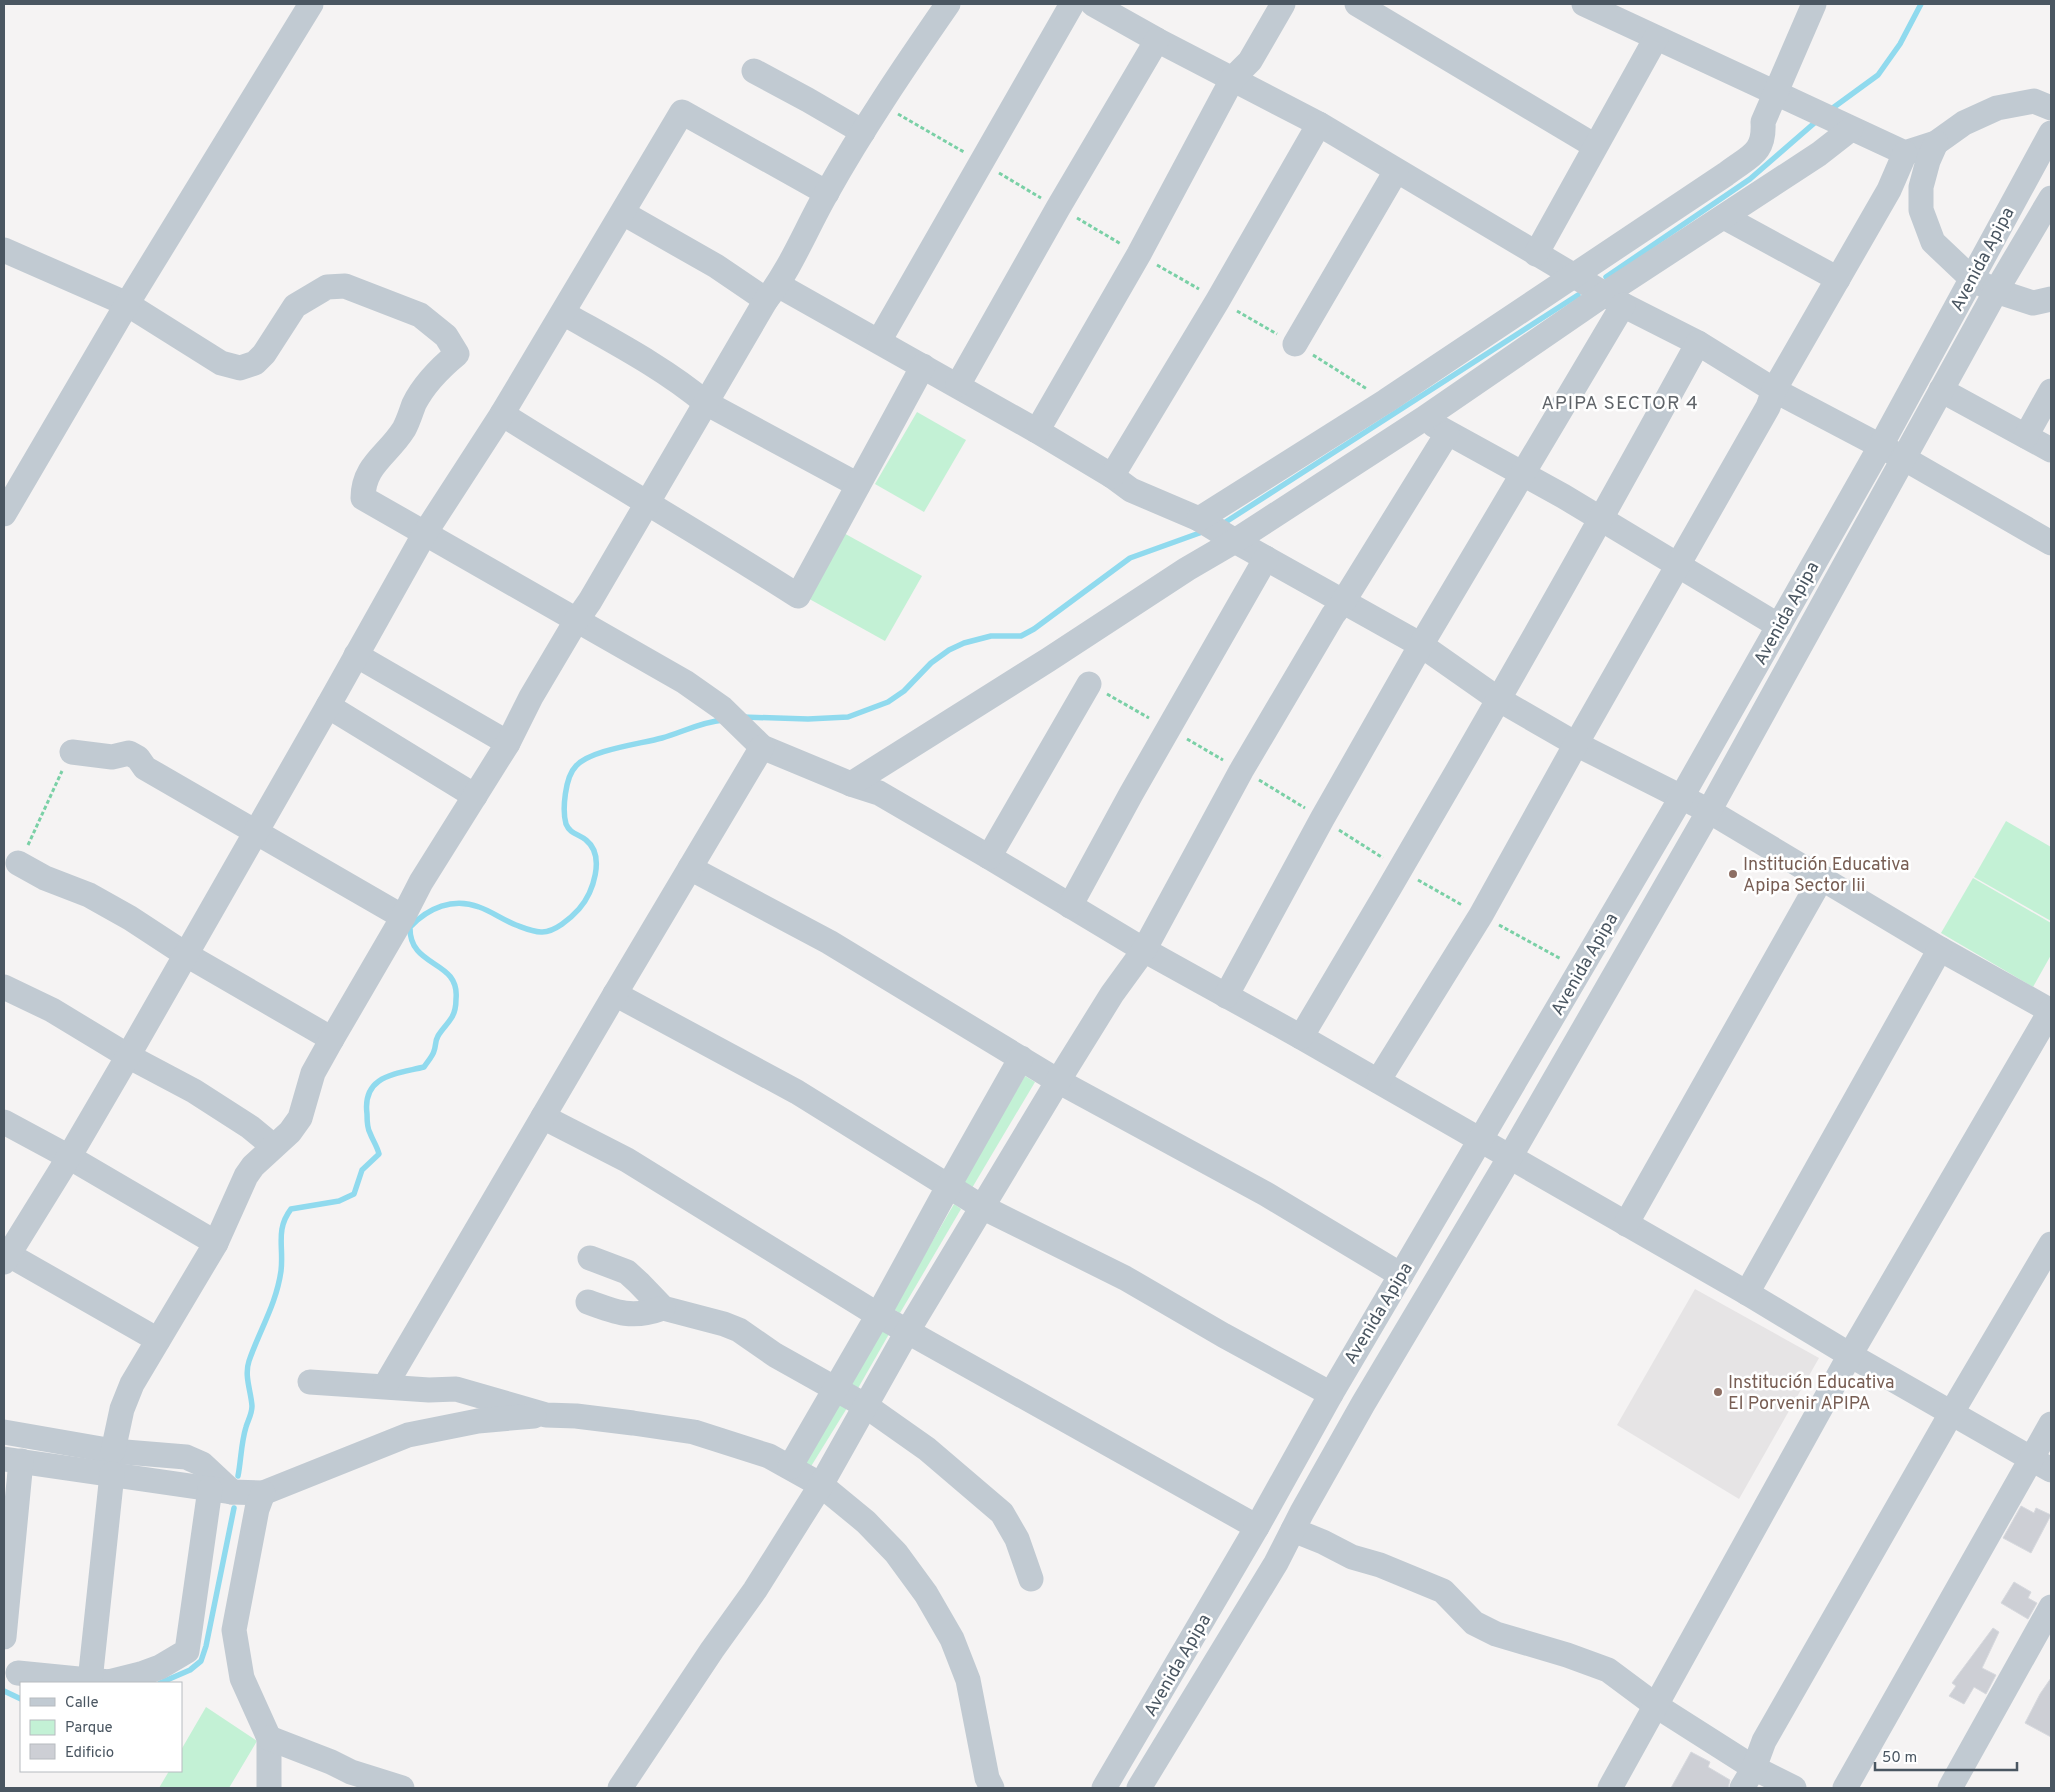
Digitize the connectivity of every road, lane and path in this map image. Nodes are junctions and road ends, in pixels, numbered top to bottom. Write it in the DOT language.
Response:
graph roads {
  1 [pos="311,4"];
  2 [pos="948,4"];
  3 [pos="1072,4"];
  4 [pos="1093,4"];
  5 [pos="1283,4"];
  6 [pos="1357,4"];
  7 [pos="1584,4"];
  8 [pos="1814,4"];
  9 [pos="1656,38"];
  10 [pos="1157,40"];
  11 [pos="754,71"];
  12 [pos="1233,78"];
  13 [pos="1776,94"];
  14 [pos="2051,108"];
  15 [pos="1319,124"];
  16 [pos="1850,129"];
  17 [pos="863,132"];
  18 [pos="2051,133"];
  19 [pos="1936,143"];
  20 [pos="1595,146"];
  21 [pos="1905,153"];
  22 [pos="1396,171"];
  23 [pos="826,193"];
  24 [pos="2051,198"];
  25 [pos="623,213"];
  26 [pos="1724,217"];
  27 [pos="4,250"];
  28 [pos="1536,254"];
  29 [pos="1574,274"];
  30 [pos="1838,279"];
  31 [pos="1972,279"];
  32 [pos="1996,291"];
  33 [pos="772,293"];
  34 [pos="1614,299"];
  35 [pos="2051,299"];
  36 [pos="127,304"];
  37 [pos="563,313"];
  38 [pos="879,341"];
  39 [pos="1698,343"];
  40 [pos="1295,344"];
  41 [pos="923,366"];
  42 [pos="958,385"];
  43 [pos="1774,390"];
  44 [pos="1942,390"];
  45 [pos="2051,391"];
  46 [pos="706,403"];
  47 [pos="502,414"];
  48 [pos="1423,419"];
  49 [pos="1037,431"];
  50 [pos="1447,434"];
  51 [pos="2026,436"];
  52 [pos="1880,447"];
  53 [pos="2051,450"];
  54 [pos="1905,459"];
  55 [pos="1522,475"];
  56 [pos="1112,476"];
  57 [pos="858,485"];
  58 [pos="646,504"];
  59 [pos="4,514"];
  60 [pos="1199,519"];
  61 [pos="1601,520"];
  62 [pos="425,533"];
  63 [pos="1235,541"];
  64 [pos="2051,544"];
  65 [pos="1266,558"];
  66 [pos="1678,566"];
  67 [pos="1343,602"];
  68 [pos="576,621"];
  69 [pos="1779,626"];
  70 [pos="1421,645"];
  71 [pos="356,654"];
  72 [pos="1089,684"];
  73 [pos="1498,699"];
  74 [pos="328,706"];
  75 [pos="508,743"];
  76 [pos="1576,744"];
  77 [pos="762,748"];
  78 [pos="72,752"];
  79 [pos="851,784"];
  80 [pos="475,796"];
  81 [pos="1681,798"];
  82 [pos="1709,811"];
  83 [pos="256,830"];
  84 [pos="989,856"];
  85 [pos="18,862"];
  86 [pos="690,868"];
  87 [pos="1822,877"];
  88 [pos="1070,906"];
  89 [pos="403,916"];
  90 [pos="1940,949"];
  91 [pos="1144,950"];
  92 [pos="185,954"];
  93 [pos="4,987"];
  94 [pos="615,994"];
  95 [pos="1226,996"];
  96 [pos="2051,1010"];
  97 [pos="1301,1037"];
  98 [pos="332,1039"];
  99 [pos="128,1056"];
  100 [pos="1021,1058"];
  101 [pos="1058,1081"];
  102 [pos="1378,1082"];
  103 [pos="543,1117"];
  104 [pos="4,1122"];
  105 [pos="1481,1140"];
  106 [pos="273,1146"];
  107 [pos="69,1157"];
  108 [pos="1510,1157"];
  109 [pos="948,1187"];
  110 [pos="982,1207"];
  111 [pos="1626,1224"];
  112 [pos="216,1243"];
  113 [pos="2051,1244"];
  114 [pos="5,1256"];
  115 [pos="590,1258"];
  116 [pos="1401,1275"];
  117 [pos="1747,1293"];
  118 [pos="588,1302"];
  119 [pos="663,1308"];
  120 [pos="878,1316"];
  121 [pos="907,1332"];
  122 [pos="158,1340"];
  123 [pos="1850,1355"];
  124 [pos="310,1382"];
  125 [pos="385,1386"];
  126 [pos="835,1389"];
  127 [pos="1330,1394"];
  128 [pos="866,1406"];
  129 [pos="1952,1412"];
  130 [pos="546,1416"];
  131 [pos="2051,1424"];
  132 [pos="4,1432"];
  133 [pos="12,1460"];
  134 [pos="112,1462"];
  135 [pos="2041,1465"];
  136 [pos="790,1467"];
  137 [pos="821,1485"];
  138 [pos="221,1490"];
  139 [pos="263,1493"];
  140 [pos="1257,1527"];
  141 [pos="1293,1530"];
  142 [pos="1031,1579"];
  143 [pos="2051,1607"];
  144 [pos="4,1637"];
  145 [pos="18,1673"];
  146 [pos="90,1681"];
  147 [pos="1655,1705"];
  148 [pos="269,1738"];
  149 [pos="1748,1778"];
  150 [pos="269,1788"];
  151 [pos="402,1788"];
  152 [pos="620,1788"];
  153 [pos="992,1788"];
  154 [pos="1104,1788"];
  155 [pos="1140,1788"];
  156 [pos="1610,1788"];
  157 [pos="1794,1788"];
  158 [pos="1845,1788"];
  159 [pos="1950,1788"];
  1 -- 36 [label="street"];
  2 -- 17 [label="street"];
  3 -- 38 [label="street"];
  4 -- 10 [label="street"];
  5 -- 12 [label="street"];
  6 -- 20 [label="street"];
  7 -- 9 [label="street"];
  8 -- 13 [label="street"];
  9 -- 13 [label="street"];
  9 -- 20 [label="street"];
  10 -- 12 [label="street"];
  10 -- 42 [label="street"];
  11 -- 17 [label="street"];
  12 -- 15 [label="street"];
  12 -- 49 [label="street"];
  13 -- 16 [label="street"];
  13 -- 29 [label="street"];
  14 -- 19 [label="street"];
  15 -- 22 [label="street"];
  15 -- 56 [label="street"];
  16 -- 21 [label="street"];
  16 -- 26 [label="street"];
  17 -- 23 [label="street"];
  18 -- 31 [label="street, Avenida Apipa"];
  19 -- 21 [label="street"];
  19 -- 31 [label="street"];
  20 -- 28 [label="street"];
  21 -- 30 [label="street"];
  22 -- 28 [label="street"];
  22 -- 40 [label="street"];
  23 -- 25 [label="street"];
  23 -- 33 [label="street"];
  24 -- 32 [label="street, Avenida Apipa"];
  25 -- 33 [label="street"];
  25 -- 37 [label="street"];
  26 -- 30 [label="street"];
  26 -- 34 [label="street"];
  27 -- 36 [label="street"];
  28 -- 29 [label="street"];
  29 -- 34 [label="street"];
  29 -- 60 [label="street"];
  30 -- 43 [label="street"];
  31 -- 32 [label="street"];
  31 -- 52 [label="street, Avenida Apipa"];
  32 -- 35 [label="street"];
  32 -- 44 [label="street, Avenida Apipa"];
  33 -- 38 [label="street"];
  33 -- 46 [label="street"];
  34 -- 39 [label="street"];
  34 -- 48 [label="street"];
  34 -- 55 [label="street"];
  36 -- 59 [label="street"];
  36 -- 62 [label="street"];
  37 -- 46 [label="street"];
  37 -- 47 [label="street"];
  38 -- 41 [label="street"];
  39 -- 43 [label="street"];
  39 -- 61 [label="street"];
  41 -- 42 [label="street"];
  41 -- 57 [label="street"];
  42 -- 49 [label="street"];
  43 -- 52 [label="street"];
  43 -- 66 [label="street"];
  44 -- 51 [label="street"];
  44 -- 54 [label="street, Avenida Apipa"];
  45 -- 51 [label="street"];
  46 -- 57 [label="street"];
  46 -- 58 [label="street"];
  47 -- 58 [label="street"];
  47 -- 62 [label="street"];
  48 -- 50 [label="street"];
  48 -- 63 [label="street"];
  49 -- 56 [label="street"];
  50 -- 55 [label="street"];
  50 -- 67 [label="street"];
  51 -- 53 [label="street"];
  52 -- 54 [label="street"];
  52 -- 69 [label="street, Avenida Apipa"];
  54 -- 64 [label="street"];
  54 -- 82 [label="street, Avenida Apipa"];
  55 -- 61 [label="street"];
  55 -- 70 [label="street"];
  56 -- 60 [label="street"];
  57 -- 58 [label="street"];
  58 -- 68 [label="street"];
  60 -- 63 [label="street"];
  61 -- 66 [label="street"];
  61 -- 73 [label="street"];
  62 -- 68 [label="street"];
  62 -- 71 [label="street"];
  63 -- 65 [label="street"];
  63 -- 79 [label="street"];
  65 -- 67 [label="street"];
  65 -- 88 [label="street"];
  66 -- 69 [label="street"];
  66 -- 76 [label="street"];
  67 -- 70 [label="street"];
  67 -- 91 [label="street"];
  68 -- 75 [label="street"];
  68 -- 77 [label="street"];
  69 -- 81 [label="street, Avenida Apipa"];
  70 -- 73 [label="street"];
  70 -- 95 [label="street"];
  71 -- 74 [label="street"];
  71 -- 75 [label="street"];
  72 -- 84 [label="street"];
  73 -- 76 [label="street"];
  73 -- 97 [label="street"];
  74 -- 80 [label="street"];
  74 -- 83 [label="street"];
  75 -- 80 [label="street"];
  76 -- 81 [label="street"];
  76 -- 102 [label="street"];
  77 -- 79 [label="street"];
  77 -- 86 [label="street"];
  78 -- 83 [label="street"];
  78 -- 85 [label="path"];
  79 -- 84 [label="street"];
  80 -- 89 [label="street"];
  81 -- 82 [label="street"];
  81 -- 105 [label="street, Avenida Apipa"];
  82 -- 87 [label="street"];
  82 -- 108 [label="street, Avenida Apipa"];
  83 -- 89 [label="street"];
  83 -- 92 [label="street"];
  84 -- 88 [label="street"];
  85 -- 92 [label="street"];
  86 -- 94 [label="street"];
  86 -- 100 [label="street"];
  87 -- 90 [label="street"];
  87 -- 111 [label="street"];
  88 -- 91 [label="street"];
  89 -- 98 [label="street"];
  90 -- 96 [label="street"];
  90 -- 117 [label="street"];
  91 -- 95 [label="street"];
  91 -- 101 [label="street"];
  92 -- 98 [label="street"];
  92 -- 99 [label="street"];
  93 -- 99 [label="street"];
  94 -- 103 [label="street"];
  94 -- 109 [label="street"];
  95 -- 97 [label="street"];
  96 -- 123 [label="street"];
  97 -- 102 [label="street"];
  98 -- 106 [label="street"];
  99 -- 106 [label="street"];
  99 -- 107 [label="street"];
  100 -- 101 [label="street"];
  100 -- 109 [label="street"];
  101 -- 110 [label="street"];
  101 -- 116 [label="street"];
  102 -- 105 [label="street"];
  103 -- 120 [label="street"];
  103 -- 125 [label="street"];
  104 -- 107 [label="street"];
  105 -- 108 [label="street"];
  105 -- 116 [label="street, Avenida Apipa"];
  106 -- 112 [label="street"];
  107 -- 112 [label="street"];
  107 -- 114 [label="street"];
  108 -- 111 [label="street"];
  108 -- 141 [label="street, Avenida Apipa"];
  109 -- 110 [label="street"];
  109 -- 120 [label="street"];
  110 -- 121 [label="street"];
  110 -- 127 [label="street"];
  111 -- 117 [label="street"];
  112 -- 122 [label="street"];
  113 -- 129 [label="street"];
  114 -- 122 [label="street"];
  115 -- 119 [label="street"];
  116 -- 127 [label="street, Avenida Apipa"];
  117 -- 123 [label="street"];
  118 -- 119 [label="street"];
  119 -- 126 [label="street"];
  120 -- 121 [label="street"];
  120 -- 126 [label="street"];
  121 -- 128 [label="street"];
  121 -- 140 [label="street"];
  122 -- 134 [label="street"];
  123 -- 129 [label="street"];
  123 -- 147 [label="street"];
  124 -- 125 [label="street"];
  125 -- 130 [label="street"];
  126 -- 128 [label="street"];
  126 -- 136 [label="street"];
  127 -- 140 [label="street, Avenida Apipa"];
  128 -- 137 [label="street"];
  128 -- 142 [label="street"];
  129 -- 135 [label="street"];
  129 -- 149 [label="street"];
  130 -- 136 [label="street"];
  130 -- 139 [label="street"];
  131 -- 135 [label="street"];
  132 -- 134 [label="street"];
  133 -- 134 [label="street"];
  133 -- 144 [label="street"];
  134 -- 138 [label="street"];
  134 -- 146 [label="street"];
  135 -- 158 [label="street"];
  136 -- 137 [label="street"];
  137 -- 152 [label="street"];
  137 -- 153 [label="street"];
  138 -- 139 [label="street"];
  138 -- 146 [label="street"];
  139 -- 148 [label="street"];
  140 -- 154 [label="street, Avenida Apipa"];
  141 -- 147 [label="street"];
  141 -- 155 [label="street, Avenida Apipa"];
  143 -- 159 [label="street"];
  145 -- 146 [label="street"];
  147 -- 149 [label="street"];
  147 -- 156 [label="street"];
  148 -- 150 [label="street"];
  148 -- 151 [label="street"];
  149 -- 157 [label="street"];
}
